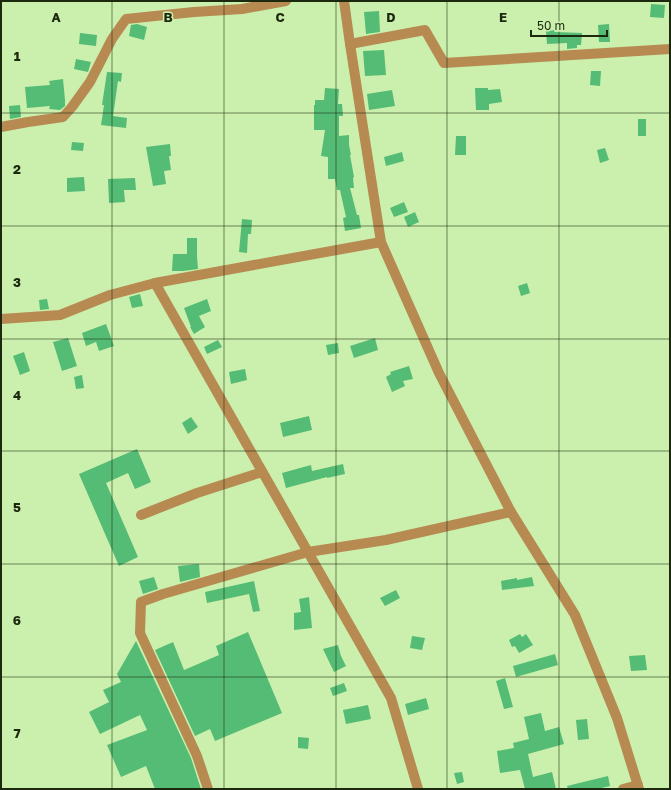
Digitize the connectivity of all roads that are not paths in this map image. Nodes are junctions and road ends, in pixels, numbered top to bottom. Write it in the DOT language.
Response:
graph roads {
  1 [pos="286,1"];
  2 [pos="344,1"];
  3 [pos="350,44"];
  4 [pos="670,49"];
  5 [pos="1,127"];
  6 [pos="381,242"];
  7 [pos="155,283"];
  8 [pos="1,319"];
  9 [pos="262,472"];
  10 [pos="511,512"];
  11 [pos="141,515"];
  12 [pos="308,552"];
  13 [pos="638,787"];
  14 [pos="208,789"];
  15 [pos="418,789"];
  16 [pos="623,789"];
  1 -- 5 [label="street"];
  2 -- 3 [label="street"];
  3 -- 4 [label="street"];
  3 -- 6 [label="street"];
  6 -- 7 [label="street"];
  6 -- 10 [label="street"];
  7 -- 8 [label="street"];
  7 -- 9 [label="street"];
  9 -- 11 [label="street"];
  9 -- 12 [label="street"];
  10 -- 12 [label="street"];
  10 -- 13 [label="street"];
  12 -- 14 [label="street"];
  12 -- 15 [label="street"];
  13 -- 16 [label="street"];
}
